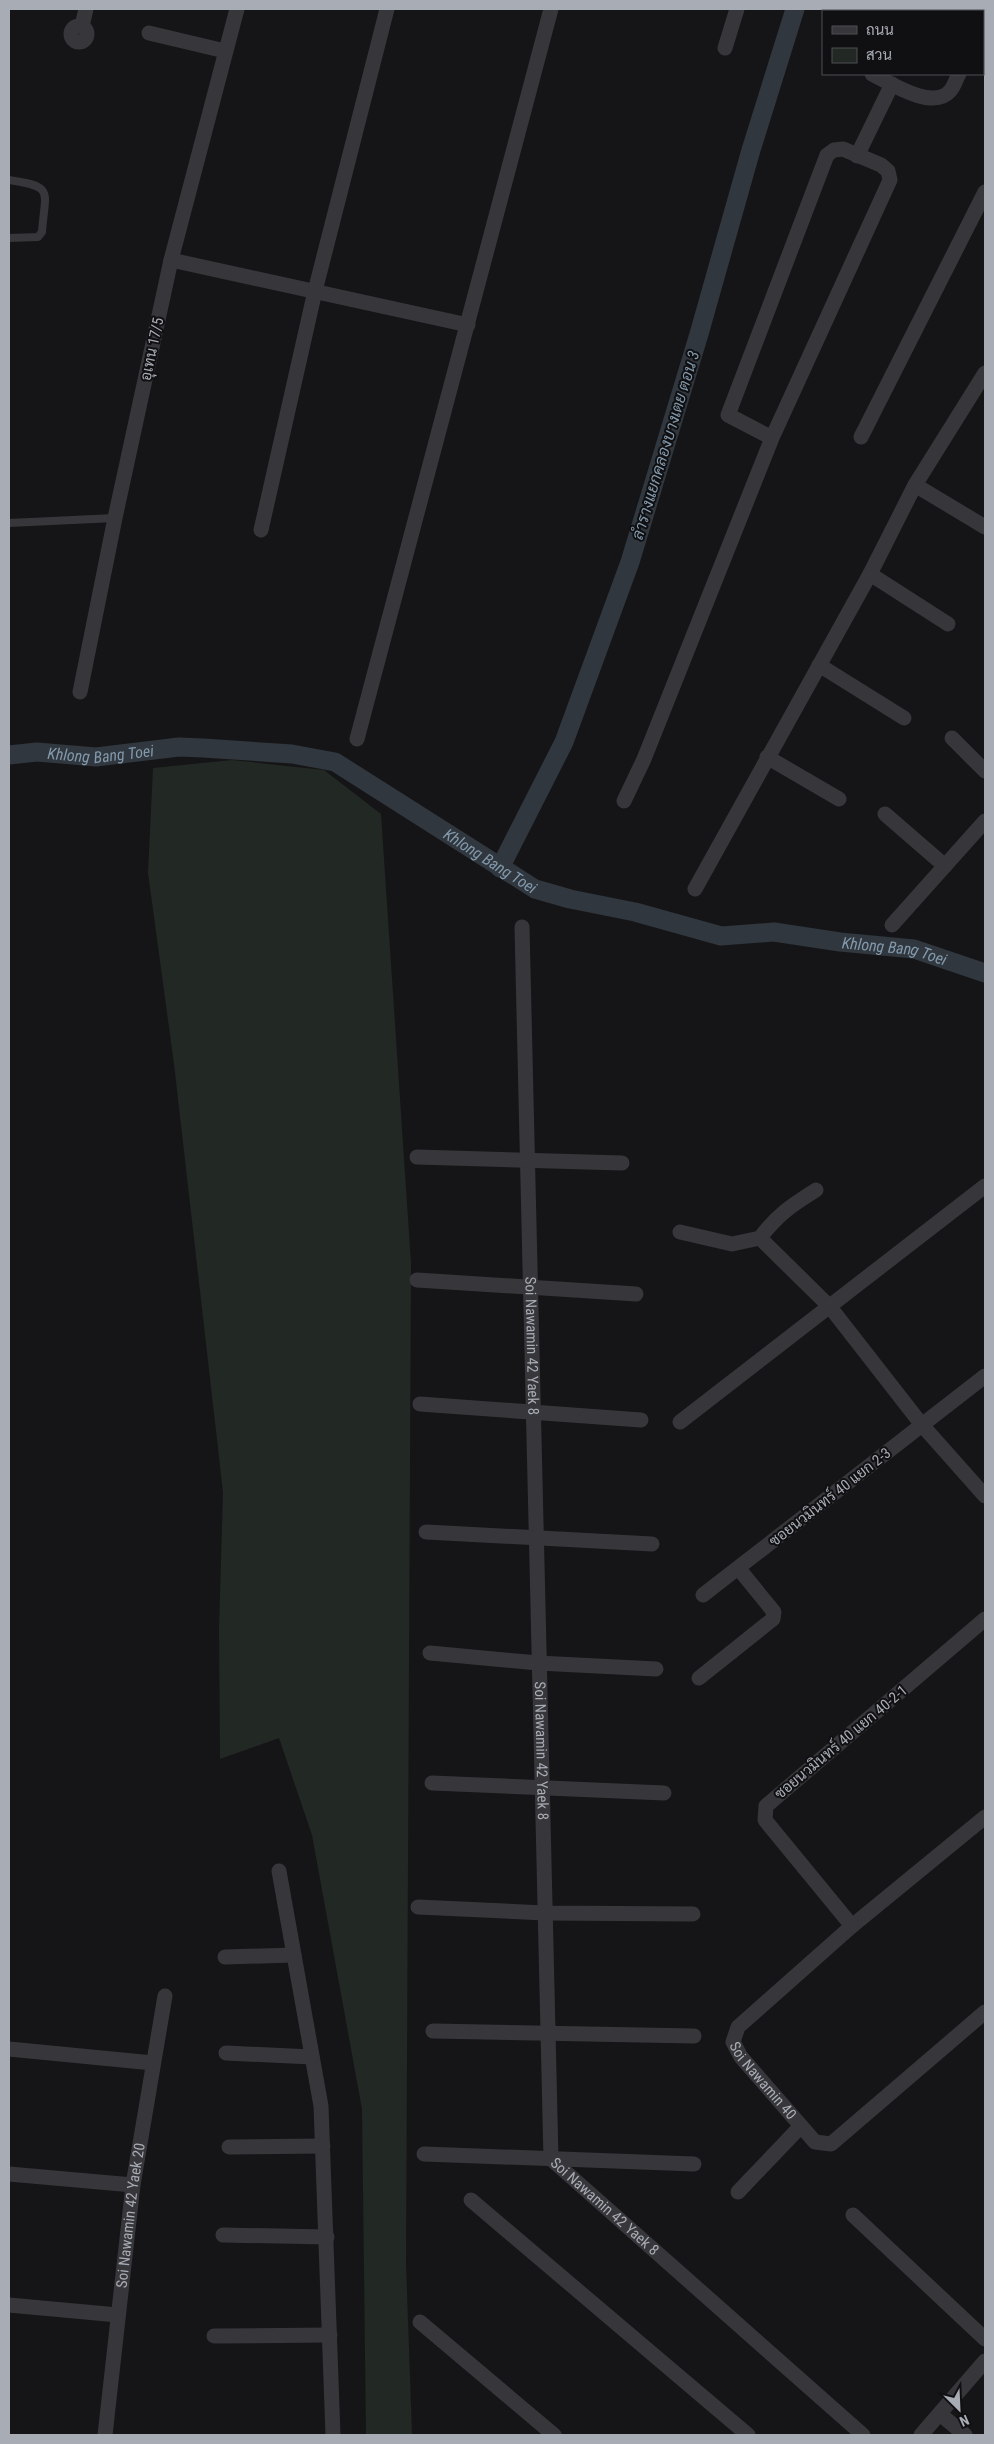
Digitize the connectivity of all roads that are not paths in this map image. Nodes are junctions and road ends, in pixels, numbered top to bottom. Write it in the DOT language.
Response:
graph roads {
  1 [pos="86,9"];
  2 [pos="237,9"];
  3 [pos="387,9"];
  4 [pos="551,9"];
  5 [pos="737,9"];
  6 [pos="82,26"];
  7 [pos="149,33"];
  8 [pos="725,48"];
  9 [pos="226,51"];
  10 [pos="874,75"];
  11 [pos="958,75"];
  12 [pos="892,84"];
  13 [pos="857,156"];
  14 [pos="9,180"];
  15 [pos="985,192"];
  16 [pos="9,238"];
  17 [pos="171,260"];
  18 [pos="315,291"];
  19 [pos="468,325"];
  20 [pos="985,373"];
  21 [pos="980,395"];
  22 [pos="861,437"];
  23 [pos="772,438"];
  24 [pos="916,485"];
  25 [pos="115,518"];
  26 [pos="9,523"];
  27 [pos="985,527"];
  28 [pos="261,530"];
  29 [pos="870,574"];
  30 [pos="948,624"];
  31 [pos="819,664"];
  32 [pos="80,692"];
  33 [pos="904,718"];
  34 [pos="952,738"];
  35 [pos="357,739"];
  36 [pos="767,757"];
  37 [pos="985,771"];
  38 [pos="839,799"];
  39 [pos="624,801"];
  40 [pos="885,814"];
  41 [pos="985,821"];
  42 [pos="945,866"];
  43 [pos="695,889"];
  44 [pos="892,925"];
  45 [pos="522,927"];
  46 [pos="417,1157"];
  47 [pos="529,1162"];
  48 [pos="622,1163"];
  49 [pos="985,1186"];
  50 [pos="816,1190"];
  51 [pos="680,1232"];
  52 [pos="760,1238"];
  53 [pos="417,1280"];
  54 [pos="531,1288"];
  55 [pos="636,1294"];
  56 [pos="830,1308"];
  57 [pos="985,1376"];
  58 [pos="420,1404"];
  59 [pos="532,1412"];
  60 [pos="641,1420"];
  61 [pos="680,1422"];
  62 [pos="922,1425"];
  63 [pos="985,1496"];
  64 [pos="426,1532"];
  65 [pos="536,1539"];
  66 [pos="652,1544"];
  67 [pos="739,1569"];
  68 [pos="703,1595"];
  69 [pos="985,1619"];
  70 [pos="430,1653"];
  71 [pos="538,1664"];
  72 [pos="656,1669"];
  73 [pos="699,1678"];
  74 [pos="432,1783"];
  75 [pos="542,1787"];
  76 [pos="664,1793"];
  77 [pos="985,1816"];
  78 [pos="279,1871"];
  79 [pos="418,1907"];
  80 [pos="545,1913"];
  81 [pos="693,1914"];
  82 [pos="852,1926"];
  83 [pos="294,1955"];
  84 [pos="225,1956"];
  85 [pos="165,1996"];
  86 [pos="985,2012"];
  87 [pos="433,2031"];
  88 [pos="548,2035"];
  89 [pos="694,2036"];
  90 [pos="9,2049"];
  91 [pos="226,2053"];
  92 [pos="312,2057"];
  93 [pos="153,2063"];
  94 [pos="801,2126"];
  95 [pos="323,2146"];
  96 [pos="229,2147"];
  97 [pos="424,2154"];
  98 [pos="551,2159"];
  99 [pos="694,2164"];
  100 [pos="9,2174"];
  101 [pos="133,2185"];
  102 [pos="738,2192"];
  103 [pos="471,2200"];
  104 [pos="853,2215"];
  105 [pos="223,2235"];
  106 [pos="327,2236"];
  107 [pos="9,2304"];
  108 [pos="118,2315"];
  109 [pos="420,2322"];
  110 [pos="330,2334"];
  111 [pos="214,2336"];
  112 [pos="985,2339"];
  113 [pos="985,2361"];
  114 [pos="940,2414"];
  115 [pos="105,2435"];
  116 [pos="334,2435"];
  117 [pos="554,2435"];
  118 [pos="748,2435"];
  119 [pos="863,2435"];
  120 [pos="921,2435"];
  121 [pos="965,2435"];
  1 -- 6 [label="street"];
  2 -- 9 [label="street, อุเทน 17/5"];
  3 -- 18 [label="street"];
  4 -- 19 [label="street"];
  5 -- 8 [label="street"];
  7 -- 9 [label="street"];
  9 -- 17 [label="street, อุเทน 17/5"];
  10 -- 12 [label="street"];
  11 -- 12 [label="street"];
  12 -- 13 [label="street"];
  13 -- 23 [label="street"];
  13 -- 23 [label="street"];
  14 -- 16 [label="lane"];
  15 -- 22 [label="street"];
  17 -- 18 [label="street"];
  17 -- 25 [label="street, อุเทน 17/5"];
  18 -- 19 [label="street"];
  18 -- 28 [label="street"];
  19 -- 35 [label="street"];
  20 -- 21 [label="street"];
  21 -- 24 [label="street"];
  23 -- 39 [label="street"];
  24 -- 27 [label="street"];
  24 -- 29 [label="street"];
  25 -- 26 [label="lane"];
  25 -- 32 [label="street, อุเทน 17/5"];
  29 -- 30 [label="street"];
  29 -- 31 [label="street"];
  31 -- 33 [label="street"];
  31 -- 36 [label="street"];
  34 -- 37 [label="street"];
  36 -- 38 [label="street"];
  36 -- 43 [label="street"];
  40 -- 42 [label="street"];
  41 -- 42 [label="street"];
  42 -- 44 [label="street"];
  45 -- 47 [label="street, Soi Nawamin 42 Yaek 8"];
  46 -- 47 [label="street"];
  47 -- 48 [label="street"];
  47 -- 54 [label="street, Soi Nawamin 42 Yaek 8"];
  49 -- 56 [label="street"];
  50 -- 52 [label="street"];
  51 -- 52 [label="street"];
  52 -- 56 [label="street"];
  53 -- 54 [label="street"];
  54 -- 55 [label="street"];
  54 -- 59 [label="street, Soi Nawamin 42 Yaek 8"];
  56 -- 61 [label="street"];
  56 -- 62 [label="street"];
  57 -- 62 [label="street, ซอยนวมินทร์ 40 แยก 2-3"];
  58 -- 59 [label="street"];
  59 -- 60 [label="street"];
  59 -- 65 [label="street, Soi Nawamin 42 Yaek 8"];
  62 -- 63 [label="street"];
  62 -- 67 [label="street, ซอยนวมินทร์ 40 แยก 2-3"];
  64 -- 65 [label="street"];
  65 -- 66 [label="street"];
  65 -- 71 [label="street, Soi Nawamin 42 Yaek 8"];
  67 -- 68 [label="street, ซอยนวมินทร์ 40 แยก 2-3"];
  67 -- 73 [label="street"];
  69 -- 82 [label="street, ซอยนวมินทร์ 40 แยก 40-2-1"];
  70 -- 71 [label="street"];
  71 -- 72 [label="street"];
  71 -- 75 [label="street, Soi Nawamin 42 Yaek 8"];
  74 -- 75 [label="street"];
  75 -- 76 [label="street"];
  75 -- 80 [label="street, Soi Nawamin 42 Yaek 8"];
  77 -- 82 [label="street, Soi Nawamin 40"];
  78 -- 83 [label="street"];
  79 -- 80 [label="street"];
  80 -- 81 [label="street"];
  80 -- 88 [label="street, Soi Nawamin 42 Yaek 8"];
  82 -- 94 [label="street, Soi Nawamin 40"];
  83 -- 84 [label="street"];
  83 -- 92 [label="street"];
  85 -- 93 [label="street, Soi Nawamin 42 Yaek 20"];
  86 -- 94 [label="street, Soi Nawamin 40"];
  87 -- 88 [label="street"];
  88 -- 89 [label="street"];
  88 -- 98 [label="street, Soi Nawamin 42 Yaek 8"];
  90 -- 93 [label="street"];
  91 -- 92 [label="street"];
  92 -- 95 [label="street"];
  93 -- 101 [label="street, Soi Nawamin 42 Yaek 20"];
  94 -- 102 [label="street"];
  95 -- 96 [label="street"];
  95 -- 106 [label="street"];
  97 -- 98 [label="street"];
  98 -- 99 [label="street"];
  98 -- 119 [label="street, Soi Nawamin 42 Yaek 8"];
  100 -- 101 [label="street"];
  101 -- 108 [label="street, Soi Nawamin 42 Yaek 20"];
  103 -- 118 [label="street"];
  104 -- 112 [label="street"];
  105 -- 106 [label="street"];
  106 -- 110 [label="street"];
  107 -- 108 [label="street"];
  108 -- 115 [label="street, Soi Nawamin 42 Yaek 20"];
  109 -- 117 [label="street"];
  110 -- 111 [label="street"];
  110 -- 116 [label="street"];
  113 -- 114 [label="street"];
  114 -- 120 [label="street"];
  114 -- 121 [label="street"];
}
